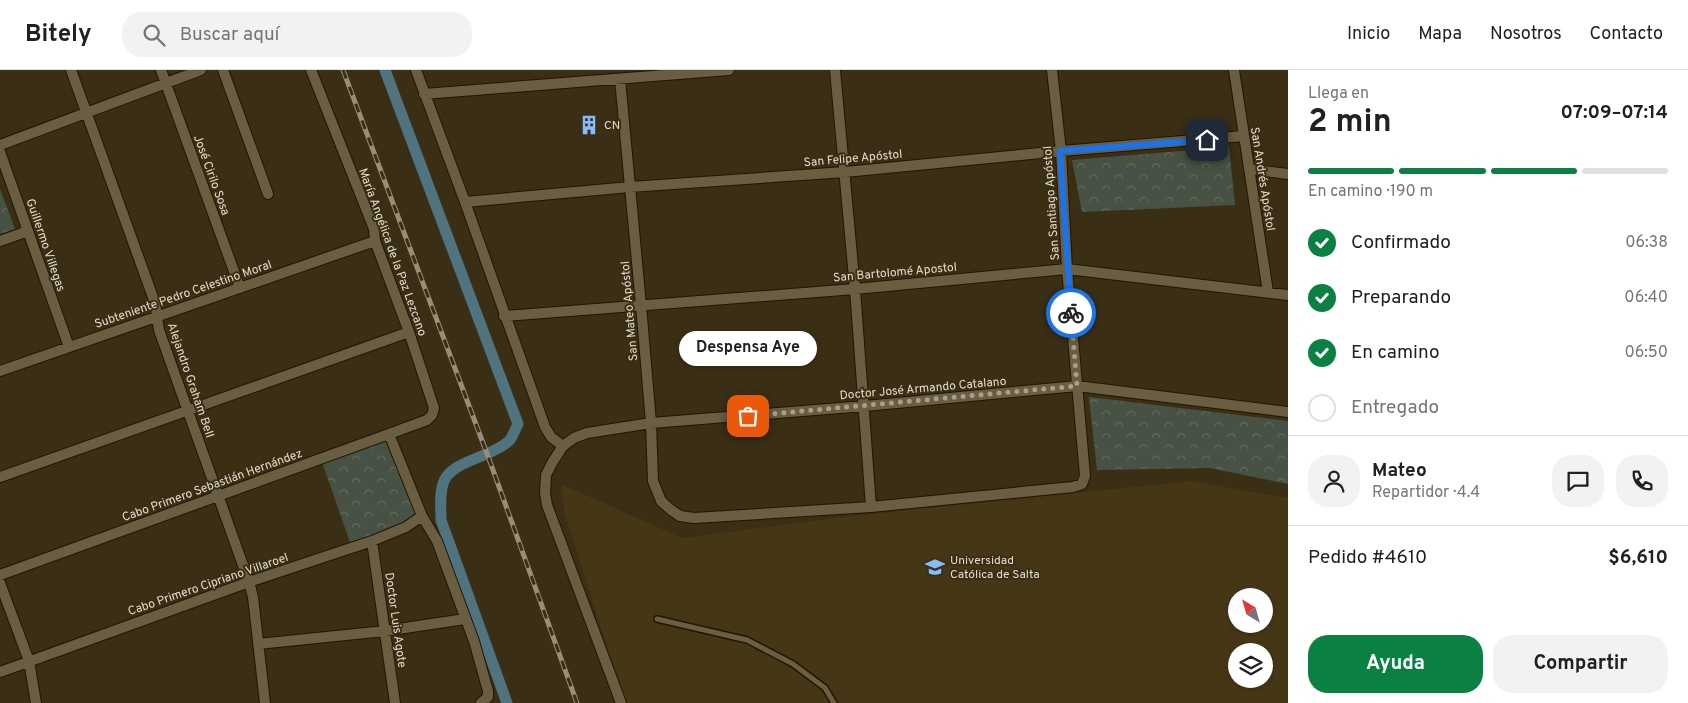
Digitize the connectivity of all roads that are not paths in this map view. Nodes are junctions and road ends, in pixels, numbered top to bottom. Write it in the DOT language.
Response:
graph roads {
  1 [pos="71,70"];
  2 [pos="161,70"];
  3 [pos="201,70"];
  4 [pos="223,70"];
  5 [pos="311,70"];
  6 [pos="416,70"];
  7 [pos="729,70"];
  8 [pos="835,70"];
  9 [pos="1052,70"];
  10 [pos="1234,70"];
  11 [pos="620,79"];
  12 [pos="166,84"];
  13 [pos="424,94"];
  14 [pos="86,112"];
  15 [pos="1244,136"];
  16 [pos="0,145"];
  17 [pos="1060,151"];
  18 [pos="0,152"];
  19 [pos="1250,169"];
  20 [pos="845,172"];
  21 [pos="1288,174"];
  22 [pos="630,187"];
  23 [pos="268,194"];
  24 [pos="465,202"];
  25 [pos="28,230"];
  26 [pos="0,241"];
  27 [pos="375,242"];
  28 [pos="1067,269"];
  29 [pos="240,288"];
  30 [pos="855,289"];
  31 [pos="1268,292"];
  32 [pos="1288,294"];
  33 [pos="642,305"];
  34 [pos="504,316"];
  35 [pos="157,317"];
  36 [pos="408,332"];
  37 [pos="69,347"];
  38 [pos="0,371"];
  39 [pos="1077,386"];
  40 [pos="865,406"];
  41 [pos="187,410"];
  42 [pos="1288,412"];
  43 [pos="432,416"];
  44 [pos="651,423"];
  45 [pos="389,434"];
  46 [pos="563,446"];
  47 [pos="0,477"];
  48 [pos="218,497"];
  49 [pos="871,507"];
  50 [pos="422,516"];
  51 [pos="372,541"];
  52 [pos="0,575"];
  53 [pos="249,582"];
  54 [pos="0,583"];
  55 [pos="465,619"];
  56 [pos="657,619"];
  57 [pos="385,631"];
  58 [pos="258,644"];
  59 [pos="28,661"];
  60 [pos="0,672"];
  61 [pos="483,702"];
  62 [pos="36,703"];
  63 [pos="265,703"];
  64 [pos="395,703"];
  65 [pos="621,703"];
  66 [pos="834,703"];
  1 -- 14 [label="street, Alejandro Graham Bell"];
  2 -- 12 [label="street, José Cirilo Sosa"];
  3 -- 12 [label="street"];
  4 -- 23 [label="street"];
  5 -- 27 [label="street, María Angélica de la Paz Lezcano"];
  6 -- 13 [label="street"];
  7 -- 11 [label="street"];
  8 -- 20 [label="street"];
  9 -- 17 [label="street, San Santiago Apóstol"];
  10 -- 15 [label="street, San Andrés Apóstol"];
  11 -- 13 [label="street"];
  11 -- 22 [label="street, San Mateo Apóstol"];
  12 -- 14 [label="street"];
  12 -- 29 [label="street, José Cirilo Sosa"];
  13 -- 24 [label="street"];
  14 -- 16 [label="street"];
  14 -- 35 [label="street, Alejandro Graham Bell"];
  15 -- 17 [label="street, San Felipe Apóstol"];
  15 -- 19 [label="street, San Andrés Apóstol"];
  17 -- 20 [label="street, San Felipe Apóstol"];
  17 -- 28 [label="street, San Santiago Apóstol"];
  18 -- 25 [label="street, Guillermo Villegas"];
  19 -- 21 [label="street"];
  19 -- 31 [label="street, San Andrés Apóstol"];
  20 -- 22 [label="street, San Felipe Apóstol"];
  20 -- 30 [label="street"];
  22 -- 24 [label="street, San Felipe Apóstol"];
  22 -- 33 [label="street, San Mateo Apóstol"];
  24 -- 34 [label="street"];
  25 -- 26 [label="street"];
  25 -- 37 [label="street, Guillermo Villegas"];
  27 -- 29 [label="street, Subteniente Pedro Celestino Moral"];
  27 -- 36 [label="street, María Angélica de la Paz Lezcano"];
  28 -- 30 [label="street, San Bartolomé Apostol"];
  28 -- 31 [label="street, San Bartolomé Apostol"];
  28 -- 39 [label="street, San Santiago Apóstol"];
  29 -- 35 [label="street, Subteniente Pedro Celestino Moral"];
  30 -- 33 [label="street, San Bartolomé Apostol"];
  30 -- 40 [label="street"];
  31 -- 32 [label="street, San Bartolomé Apostol"];
  33 -- 34 [label="street, San Bartolomé Apostol"];
  33 -- 44 [label="street, San Mateo Apóstol"];
  34 -- 46 [label="street"];
  35 -- 37 [label="street, Subteniente Pedro Celestino Moral"];
  35 -- 41 [label="street, Alejandro Graham Bell"];
  36 -- 41 [label="street"];
  36 -- 43 [label="street, María Angélica de la Paz Lezcano"];
  37 -- 38 [label="street, Subteniente Pedro Celestino Moral"];
  39 -- 40 [label="street, Doctor José Armando Catalano"];
  39 -- 42 [label="street, Doctor José Armando Catalano"];
  39 -- 49 [label="street, San Santiago Apóstol"];
  40 -- 44 [label="street, Doctor José Armando Catalano"];
  40 -- 49 [label="street"];
  41 -- 47 [label="street"];
  41 -- 48 [label="street, Alejandro Graham Bell"];
  43 -- 45 [label="street, Cabo Primero Sebastián Hernández"];
  44 -- 46 [label="street, Doctor José Armando Catalano"];
  44 -- 49 [label="street, San Mateo Apóstol"];
  45 -- 48 [label="street, Cabo Primero Sebastián Hernández"];
  45 -- 50 [label="street"];
  46 -- 65 [label="street"];
  48 -- 52 [label="street, Cabo Primero Sebastián Hernández"];
  48 -- 53 [label="street, Alejandro Graham Bell"];
  50 -- 51 [label="street, Cabo Primero Cipriano Villaroel"];
  50 -- 55 [label="street"];
  51 -- 53 [label="street, Cabo Primero Cipriano Villaroel"];
  51 -- 57 [label="street, Doctor Luis Agote"];
  53 -- 58 [label="street, Alejandro Graham Bell"];
  53 -- 59 [label="street, Cabo Primero Cipriano Villaroel"];
  54 -- 59 [label="street"];
  55 -- 57 [label="street"];
  55 -- 61 [label="street"];
  56 -- 66 [label="lane"];
  57 -- 58 [label="street"];
  57 -- 64 [label="street, Doctor Luis Agote"];
  58 -- 63 [label="street, Alejandro Graham Bell"];
  59 -- 60 [label="street, Cabo Primero Cipriano Villaroel"];
  59 -- 62 [label="street"];
}
